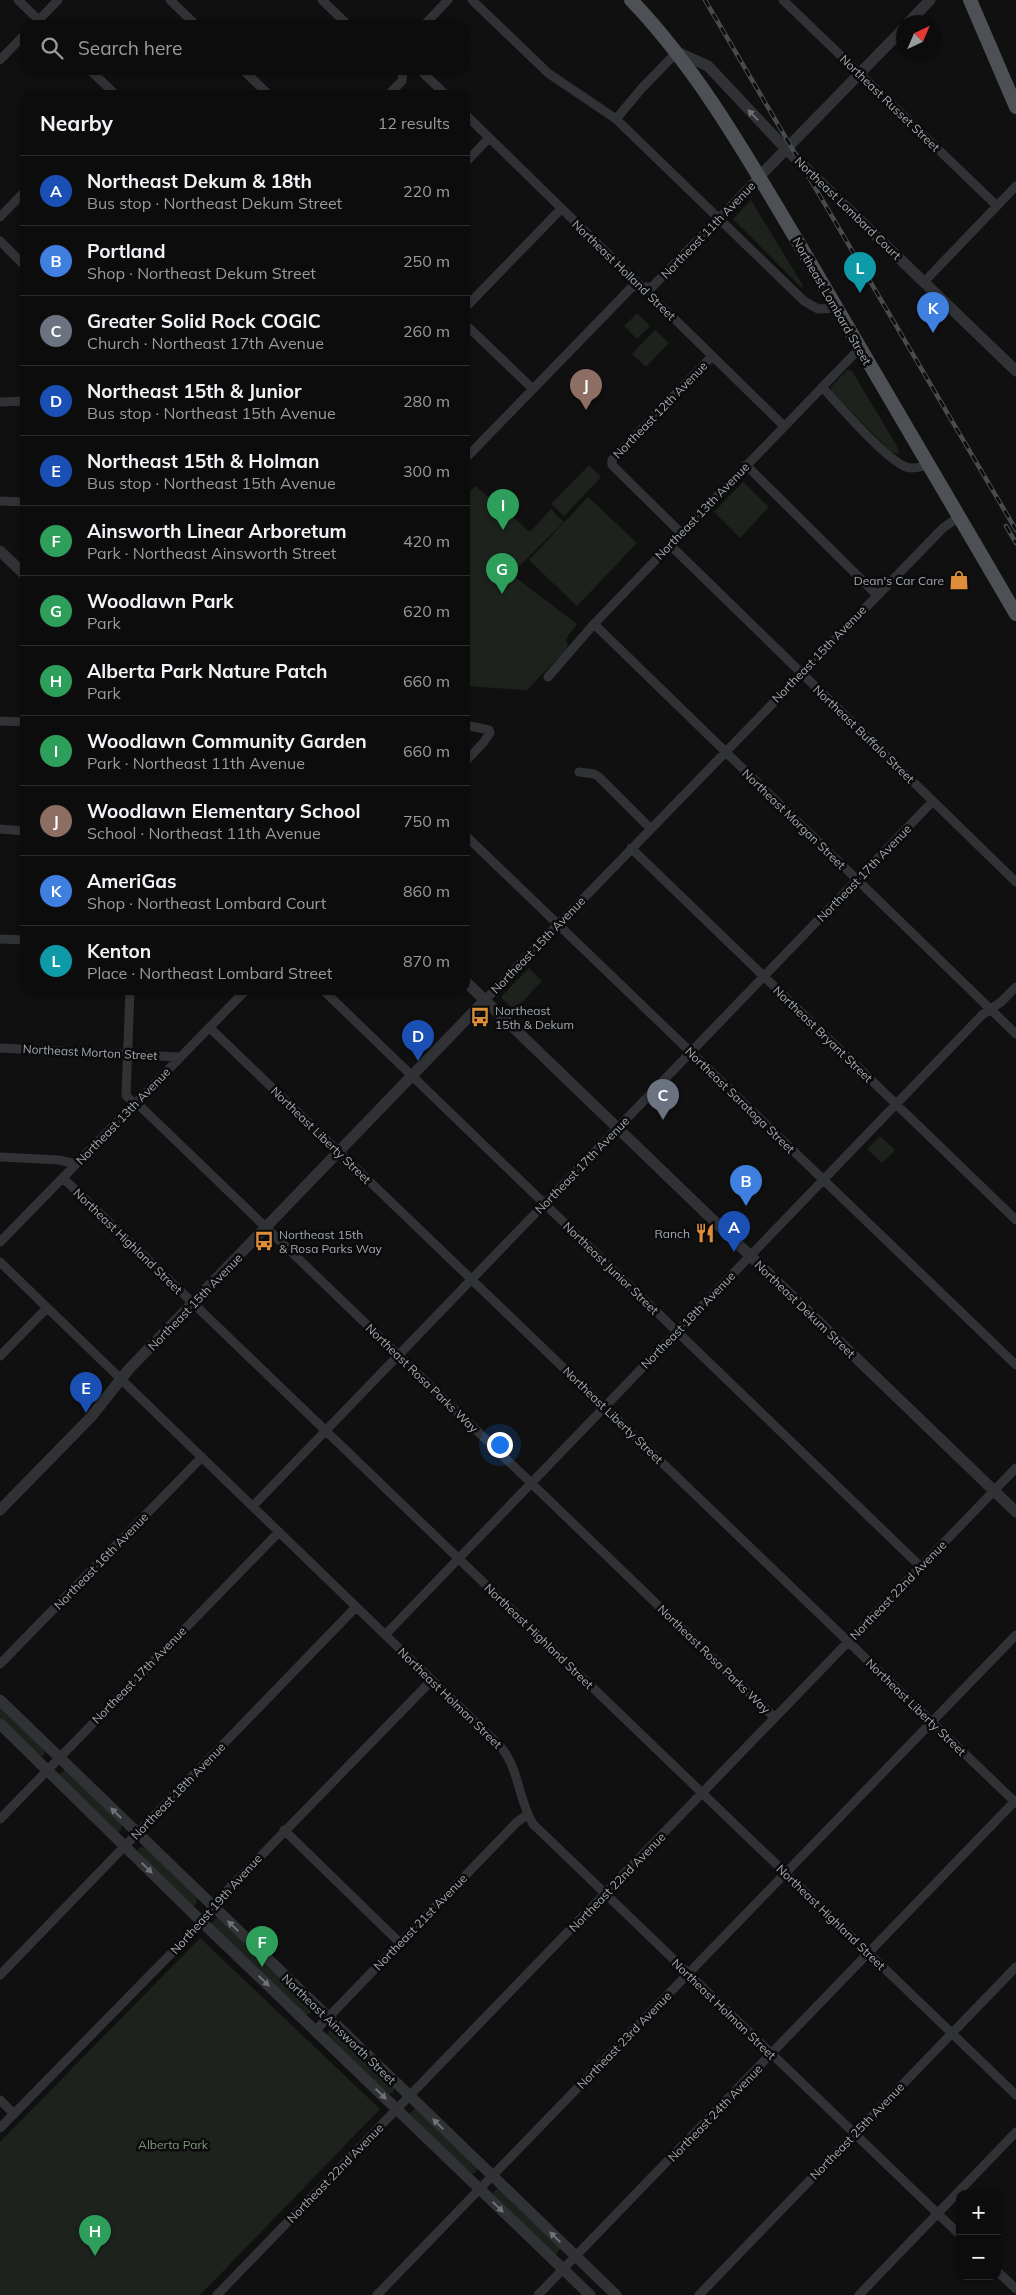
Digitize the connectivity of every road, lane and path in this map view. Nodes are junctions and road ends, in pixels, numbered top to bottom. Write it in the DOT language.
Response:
graph roads {
  1 [pos="18,0"];
  2 [pos="58,0"];
  3 [pos="170,0"];
  4 [pos="322,0"];
  5 [pos="448,0"];
  6 [pos="472,0"];
  7 [pos="631,0"];
  8 [pos="783,0"];
  9 [pos="970,0"];
  10 [pos="929,1"];
  11 [pos="916,15"];
  12 [pos="36,20"];
  13 [pos="41,20"];
  14 [pos="191,20"];
  15 [pos="343,20"];
  16 [pos="429,20"];
  17 [pos="896,36"];
  18 [pos="20,39"];
  19 [pos="677,52"];
  20 [pos="0,60"];
  21 [pos="860,74"];
  22 [pos="95,75"];
  23 [pos="248,75"];
  24 [pos="403,75"];
  25 [pos="425,75"];
  26 [pos="111,90"];
  27 [pos="265,90"];
  28 [pos="393,90"];
  29 [pos="441,90"];
  30 [pos="1016,107"];
  31 [pos="470,119"];
  32 [pos="616,119"];
  33 [pos="489,138"];
  34 [pos="787,150"];
  35 [pos="470,158"];
  36 [pos="759,177"];
  37 [pos="1016,186"];
  38 [pos="20,196"];
  39 [pos="997,206"];
  40 [pos="561,209"];
  41 [pos="0,217"];
  42 [pos="720,218"];
  43 [pos="0,241"];
  44 [pos="20,261"];
  45 [pos="924,282"];
  46 [pos="641,287"];
  47 [pos="470,303"];
  48 [pos="837,308"];
  49 [pos="470,329"];
  50 [pos="860,348"];
  51 [pos="712,356"];
  52 [pos="1016,371"];
  53 [pos="822,388"];
  54 [pos="533,389"];
  55 [pos="20,401"];
  56 [pos="0,402"];
  57 [pos="784,426"];
  58 [pos="470,454"];
  59 [pos="746,465"];
  60 [pos="929,465"];
  61 [pos="0,501"];
  62 [pos="20,502"];
  63 [pos="959,517"];
  64 [pos="681,533"];
  65 [pos="670,545"];
  66 [pos="0,551"];
  67 [pos="20,570"];
  68 [pos="877,595"];
  69 [pos="1016,614"];
  70 [pos="594,624"];
  71 [pos="801,672"];
  72 [pos="548,677"];
  73 [pos="0,721"];
  74 [pos="20,722"];
  75 [pos="470,726"];
  76 [pos="724,752"];
  77 [pos="470,757"];
  78 [pos="579,772"];
  79 [pos="933,801"];
  80 [pos="650,828"];
  81 [pos="0,830"];
  82 [pos="20,831"];
  83 [pos="470,840"];
  84 [pos="631,848"];
  85 [pos="857,880"];
  86 [pos="1016,882"];
  87 [pos="558,924"];
  88 [pos="0,939"];
  89 [pos="20,940"];
  90 [pos="764,977"];
  91 [pos="470,986"];
  92 [pos="1016,987"];
  93 [pos="130,995"];
  94 [pos="241,995"];
  95 [pos="328,995"];
  96 [pos="485,1000"];
  97 [pos="991,1010"];
  98 [pos="210,1028"];
  99 [pos="1016,1034"];
  100 [pos="0,1048"];
  101 [pos="691,1052"];
  102 [pos="127,1054"];
  103 [pos="179,1057"];
  104 [pos="413,1076"];
  105 [pos="133,1104"];
  106 [pos="896,1104"];
  107 [pos="618,1128"];
  108 [pos="340,1152"];
  109 [pos="0,1156"];
  110 [pos="76,1164"];
  111 [pos="63,1178"];
  112 [pos="823,1180"];
  113 [pos="545,1204"];
  114 [pos="1016,1220"];
  115 [pos="267,1228"];
  116 [pos="0,1242"];
  117 [pos="750,1256"];
  118 [pos="0,1262"];
  119 [pos="472,1279"];
  120 [pos="193,1304"];
  121 [pos="47,1308"];
  122 [pos="677,1331"];
  123 [pos="398,1355"];
  124 [pos="0,1356"];
  125 [pos="1016,1365"];
  126 [pos="121,1379"];
  127 [pos="605,1407"];
  128 [pos="325,1431"];
  129 [pos="202,1457"];
  130 [pos="1016,1468"];
  131 [pos="531,1483"];
  132 [pos="994,1491"];
  133 [pos="252,1506"];
  134 [pos="0,1510"];
  135 [pos="1016,1512"];
  136 [pos="280,1532"];
  137 [pos="458,1559"];
  138 [pos="921,1567"];
  139 [pos="356,1607"];
  140 [pos="385,1635"];
  141 [pos="1016,1635"];
  142 [pos="849,1642"];
  143 [pos="0,1664"];
  144 [pos="432,1680"];
  145 [pos="0,1700"];
  146 [pos="775,1718"];
  147 [pos="932,1722"];
  148 [pos="0,1724"];
  149 [pos="58,1757"];
  150 [pos="47,1770"];
  151 [pos="702,1793"];
  152 [pos="1016,1802"];
  153 [pos="528,1814"];
  154 [pos="0,1819"];
  155 [pos="284,1830"];
  156 [pos="136,1832"];
  157 [pos="125,1847"];
  158 [pos="786,1873"];
  159 [pos="604,1894"];
  160 [pos="212,1906"];
  161 [pos="202,1922"];
  162 [pos="400,1942"];
  163 [pos="869,1953"];
  164 [pos="1016,1967"];
  165 [pos="688,1974"];
  166 [pos="0,1975"];
  167 [pos="327,2018"];
  168 [pos="315,2031"];
  169 [pos="952,2033"];
  170 [pos="771,2054"];
  171 [pos="1016,2094"];
  172 [pos="409,2096"];
  173 [pos="0,2100"];
  174 [pos="397,2109"];
  175 [pos="14,2114"];
  176 [pos="0,2128"];
  177 [pos="1016,2132"];
  178 [pos="854,2134"];
  179 [pos="492,2176"];
  180 [pos="480,2189"];
  181 [pos="938,2214"];
  182 [pos="956,2231"];
  183 [pos="576,2256"];
  184 [pos="563,2269"];
  185 [pos="1001,2275"];
  186 [pos="1016,2289"];
  187 [pos="217,2295"];
  188 [pos="377,2295"];
  189 [pos="538,2295"];
  190 [pos="590,2295"];
  191 [pos="616,2295"];
  192 [pos="699,2295"];
  193 [pos="859,2295"];
  1 -- 12 [label="street"];
  2 -- 13 [label="street"];
  3 -- 14 [label="street"];
  4 -- 15 [label="street"];
  5 -- 16 [label="street"];
  6 -- 32 [label="street"];
  7 -- 19 [label="main road, Northeast Lombard Street"];
  8 -- 21 [label="street, Northeast Russet Street"];
  9 -- 30 [label="main road"];
  10 -- 11 [label="street"];
  17 -- 21 [label="street, Northeast 11th Avenue"];
  18 -- 20 [label="street"];
  19 -- 32 [label="street"];
  34 -- 19 [label="street, Northeast Lombard Court, one-way"];
  19 -- 36 [label="main road, Northeast Lombard Street"];
  21 -- 34 [label="street, Northeast 11th Avenue"];
  21 -- 39 [label="street, Northeast Russet Street"];
  22 -- 26 [label="street"];
  23 -- 27 [label="street"];
  24 -- 28 [label="street"];
  25 -- 29 [label="street"];
  31 -- 33 [label="street, Northeast Holland Street"];
  32 -- 42 [label="street"];
  33 -- 35 [label="street"];
  33 -- 40 [label="street, Northeast Holland Street"];
  34 -- 36 [label="street, Northeast 11th Avenue"];
  34 -- 45 [label="street, Northeast Lombard Court"];
  36 -- 42 [label="street, Northeast 11th Avenue"];
  36 -- 48 [label="main road, Northeast Lombard Street"];
  37 -- 39 [label="street"];
  38 -- 41 [label="street"];
  39 -- 45 [label="street"];
  40 -- 46 [label="street, Northeast Holland Street"];
  40 -- 47 [label="street"];
  42 -- 46 [label="street, Northeast 11th Avenue"];
  42 -- 48 [label="street"];
  43 -- 44 [label="street"];
  45 -- 52 [label="street, Northeast Lombard Court"];
  46 -- 51 [label="street, Northeast Holland Street"];
  46 -- 54 [label="street, Northeast 11th Avenue"];
  48 -- 50 [label="main road, Northeast Lombard Street"];
  49 -- 54 [label="street"];
  50 -- 53 [label="street, Northeast 13th Avenue"];
  50 -- 60 [label="main road, Northeast Lombard Street"];
  51 -- 57 [label="street, Northeast Holland Street"];
  51 -- 64 [label="street, Northeast 12th Avenue"];
  53 -- 57 [label="street, Northeast 13th Avenue"];
  53 -- 60 [label="street"];
  54 -- 58 [label="street, Northeast 11th Avenue"];
  55 -- 56 [label="street"];
  57 -- 59 [label="street, Northeast 13th Avenue"];
  59 -- 64 [label="street, Northeast 13th Avenue"];
  59 -- 68 [label="street"];
  60 -- 63 [label="main road, Northeast Lombard Street"];
  61 -- 62 [label="street"];
  63 -- 68 [label="street, Northeast 15th Avenue"];
  63 -- 69 [label="main road, Northeast Lombard Street"];
  64 -- 65 [label="street, Northeast 13th Avenue"];
  65 -- 70 [label="street, Northeast 13th Avenue"];
  65 -- 71 [label="street, Northeast Buffalo Street"];
  66 -- 67 [label="street"];
  68 -- 71 [label="street, Northeast 15th Avenue"];
  70 -- 72 [label="street, Northeast 13th Avenue"];
  70 -- 76 [label="street, Northeast Morgan Street"];
  71 -- 76 [label="street, Northeast 15th Avenue"];
  71 -- 79 [label="street, Northeast Buffalo Street"];
  73 -- 74 [label="street"];
  75 -- 77 [label="street"];
  76 -- 80 [label="street, Northeast 15th Avenue"];
  76 -- 85 [label="street, Northeast Morgan Street"];
  78 -- 80 [label="street"];
  79 -- 85 [label="street, Northeast 17th Avenue"];
  79 -- 86 [label="street, Northeast Buffalo Street"];
  80 -- 84 [label="street, Northeast 15th Avenue"];
  81 -- 82 [label="street"];
  83 -- 87 [label="street, Northeast Saratoga Street"];
  84 -- 87 [label="street, Northeast 15th Avenue"];
  84 -- 90 [label="street, Northeast Bryant Street"];
  85 -- 90 [label="street, Northeast 17th Avenue"];
  85 -- 97 [label="street, Northeast Morgan Street"];
  87 -- 96 [label="street, Northeast 15th Avenue"];
  87 -- 101 [label="street, Northeast Saratoga Street"];
  88 -- 89 [label="street"];
  90 -- 101 [label="street, Northeast 17th Avenue"];
  90 -- 106 [label="street, Northeast Bryant Street"];
  91 -- 96 [label="street, Northeast Dekum Street"];
  92 -- 97 [label="street, Northeast 18th Avenue"];
  93 -- 102 [label="street"];
  94 -- 98 [label="street, Northeast 13th Avenue"];
  95 -- 104 [label="street, Northeast Junior Street"];
  96 -- 104 [label="street, Northeast 15th Avenue"];
  96 -- 107 [label="street, Northeast Dekum Street"];
  97 -- 99 [label="street, Northeast Morgan Street"];
  97 -- 106 [label="street, Northeast 18th Avenue"];
  98 -- 103 [label="street, Northeast 13th Avenue"];
  98 -- 108 [label="street, Northeast Liberty Street"];
  100 -- 102 [label="street, Northeast Morton Street"];
  101 -- 107 [label="street, Northeast 17th Avenue"];
  101 -- 112 [label="street, Northeast Saratoga Street"];
  102 -- 103 [label="street, Northeast Morton Street"];
  102 -- 105 [label="street"];
  103 -- 105 [label="street, Northeast 13th Avenue"];
  104 -- 108 [label="street, Northeast 15th Avenue"];
  104 -- 113 [label="street, Northeast Junior Street"];
  105 -- 110 [label="street, Northeast 13th Avenue"];
  105 -- 115 [label="street, Northeast Rosa Parks Way"];
  106 -- 112 [label="street, Northeast 18th Avenue"];
  106 -- 114 [label="street, Northeast Bryant Street"];
  107 -- 113 [label="street, Northeast 17th Avenue"];
  107 -- 117 [label="street, Northeast Dekum Street"];
  108 -- 115 [label="street, Northeast 15th Avenue"];
  108 -- 119 [label="street, Northeast Liberty Street"];
  109 -- 110 [label="street"];
  110 -- 111 [label="street, Northeast 13th Avenue"];
  111 -- 116 [label="street, Northeast 13th Avenue"];
  111 -- 120 [label="street, Northeast Highland Street"];
  112 -- 117 [label="street, Northeast 18th Avenue"];
  112 -- 125 [label="street, Northeast Saratoga Street"];
  113 -- 119 [label="street, Northeast 17th Avenue"];
  113 -- 122 [label="street, Northeast Junior Street"];
  115 -- 120 [label="street, Northeast 15th Avenue"];
  115 -- 123 [label="street, Northeast Rosa Parks Way"];
  117 -- 122 [label="street, Northeast 18th Avenue"];
  117 -- 132 [label="street, Northeast Dekum Street"];
  118 -- 121 [label="street, Northeast Holman Street"];
  119 -- 123 [label="street, Northeast 17th Avenue"];
  119 -- 127 [label="street, Northeast Liberty Street"];
  120 -- 126 [label="street, Northeast 15th Avenue"];
  120 -- 128 [label="street, Northeast Highland Street"];
  121 -- 124 [label="street"];
  121 -- 126 [label="street, Northeast Holman Street"];
  122 -- 127 [label="street, Northeast 18th Avenue"];
  122 -- 138 [label="street, Northeast Junior Street"];
  123 -- 128 [label="street, Northeast 17th Avenue"];
  123 -- 131 [label="street, Northeast Rosa Parks Way"];
  126 -- 129 [label="street, Northeast Holman Street"];
  126 -- 134 [label="street, Northeast 15th Avenue"];
  127 -- 131 [label="street, Northeast 18th Avenue"];
  127 -- 142 [label="street, Northeast Liberty Street"];
  128 -- 133 [label="street, Northeast 17th Avenue"];
  128 -- 137 [label="street, Northeast Highland Street"];
  129 -- 133 [label="street, Northeast Holman Street"];
  129 -- 143 [label="street, Northeast 16th Avenue"];
  130 -- 132 [label="street, Northeast 22nd Avenue"];
  131 -- 137 [label="street, Northeast 18th Avenue"];
  131 -- 146 [label="street, Northeast Rosa Parks Way"];
  132 -- 135 [label="street, Northeast Dekum Street"];
  132 -- 138 [label="street, Northeast 22nd Avenue"];
  133 -- 136 [label="street, Northeast Holman Street"];
  136 -- 139 [label="street, Northeast Holman Street"];
  136 -- 149 [label="street, Northeast 17th Avenue"];
  137 -- 140 [label="street, Northeast 18th Avenue"];
  137 -- 151 [label="street, Northeast Highland Street"];
  138 -- 142 [label="street, Northeast 22nd Avenue"];
  139 -- 140 [label="street, Northeast Holman Street"];
  139 -- 156 [label="street, Northeast 18th Avenue"];
  140 -- 144 [label="street, Northeast Holman Street"];
  141 -- 147 [label="street, Northeast 23rd Avenue"];
  142 -- 146 [label="street, Northeast 22nd Avenue"];
  142 -- 147 [label="street, Northeast Liberty Street"];
  144 -- 153 [label="street, Northeast Holman Street"];
  144 -- 155 [label="street, Northeast 19th Avenue"];
  145 -- 149 [label="street, Northeast Ainsworth Street"];
  146 -- 151 [label="street, Northeast 22nd Avenue"];
  147 -- 152 [label="street, Northeast Liberty Street"];
  147 -- 158 [label="street, Northeast 23rd Avenue"];
  148 -- 150 [label="street, Northeast Ainsworth Street"];
  149 -- 150 [label="street, Northeast 17th Avenue"];
  156 -- 149 [label="street, Northeast Ainsworth Street, one-way"];
  150 -- 154 [label="street, Northeast 17th Avenue"];
  150 -- 157 [label="street, Northeast Ainsworth Street"];
  151 -- 158 [label="street, Northeast Highland Street"];
  151 -- 159 [label="street, Northeast 22nd Avenue"];
  152 -- 163 [label="street, Northeast 24th Avenue"];
  153 -- 159 [label="street, Northeast Holman Street"];
  153 -- 162 [label="street, Northeast 21st Avenue"];
  155 -- 160 [label="street, Northeast 19th Avenue"];
  155 -- 162 [label="street"];
  156 -- 157 [label="street, Northeast 18th Avenue"];
  156 -- 160 [label="street, Northeast Ainsworth Street"];
  157 -- 161 [label="street, Northeast Ainsworth Street, one-way"];
  157 -- 166 [label="street, Northeast 18th Avenue"];
  158 -- 163 [label="street, Northeast Highland Street"];
  158 -- 165 [label="street, Northeast 23rd Avenue"];
  159 -- 165 [label="street, Northeast Holman Street"];
  159 -- 172 [label="street, Northeast 22nd Avenue"];
  160 -- 161 [label="street, Northeast 19th Avenue"];
  167 -- 160 [label="street, Northeast Ainsworth Street, one-way"];
  161 -- 168 [label="street, Northeast Ainsworth Street, one-way"];
  161 -- 175 [label="street, Northeast 19th Avenue"];
  162 -- 167 [label="street, Northeast 21st Avenue"];
  163 -- 169 [label="street, Northeast Highland Street"];
  163 -- 170 [label="street, Northeast 24th Avenue"];
  164 -- 169 [label="street, Northeast 25th Avenue"];
  165 -- 170 [label="street, Northeast Holman Street"];
  165 -- 179 [label="street, Northeast 23rd Avenue"];
  167 -- 168 [label="street, Northeast 21st Avenue"];
  167 -- 172 [label="street, Northeast Ainsworth Street"];
  168 -- 174 [label="street, Northeast Ainsworth Street, one-way"];
  169 -- 171 [label="street, Northeast Highland Street"];
  169 -- 178 [label="street, Northeast 25th Avenue"];
  170 -- 178 [label="street, Northeast Holman Street"];
  170 -- 183 [label="street, Northeast 24th Avenue"];
  172 -- 174 [label="street, Northeast 22nd Avenue"];
  179 -- 172 [label="street, Northeast Ainsworth Street, one-way"];
  173 -- 175 [label="street"];
  174 -- 180 [label="street, Northeast Ainsworth Street"];
  174 -- 187 [label="street, Northeast 22nd Avenue"];
  175 -- 176 [label="street, Northeast 19th Avenue"];
  177 -- 181 [label="street"];
  178 -- 181 [label="street, Northeast Holman Street"];
  178 -- 192 [label="street, Northeast 25th Avenue"];
  179 -- 180 [label="street, Northeast 23rd Avenue"];
  183 -- 179 [label="street, Northeast Ainsworth Street, one-way"];
  180 -- 184 [label="street, Northeast Ainsworth Street, one-way"];
  180 -- 188 [label="street, Northeast 23rd Avenue"];
  181 -- 182 [label="street, Northeast Holman Street"];
  181 -- 193 [label="street"];
  183 -- 184 [label="street, Northeast 24th Avenue"];
  183 -- 191 [label="street, Northeast Ainsworth Street"];
  184 -- 189 [label="street, Northeast 24th Avenue"];
  184 -- 190 [label="street, Northeast Ainsworth Street"];
  185 -- 186 [label="street"];
}
